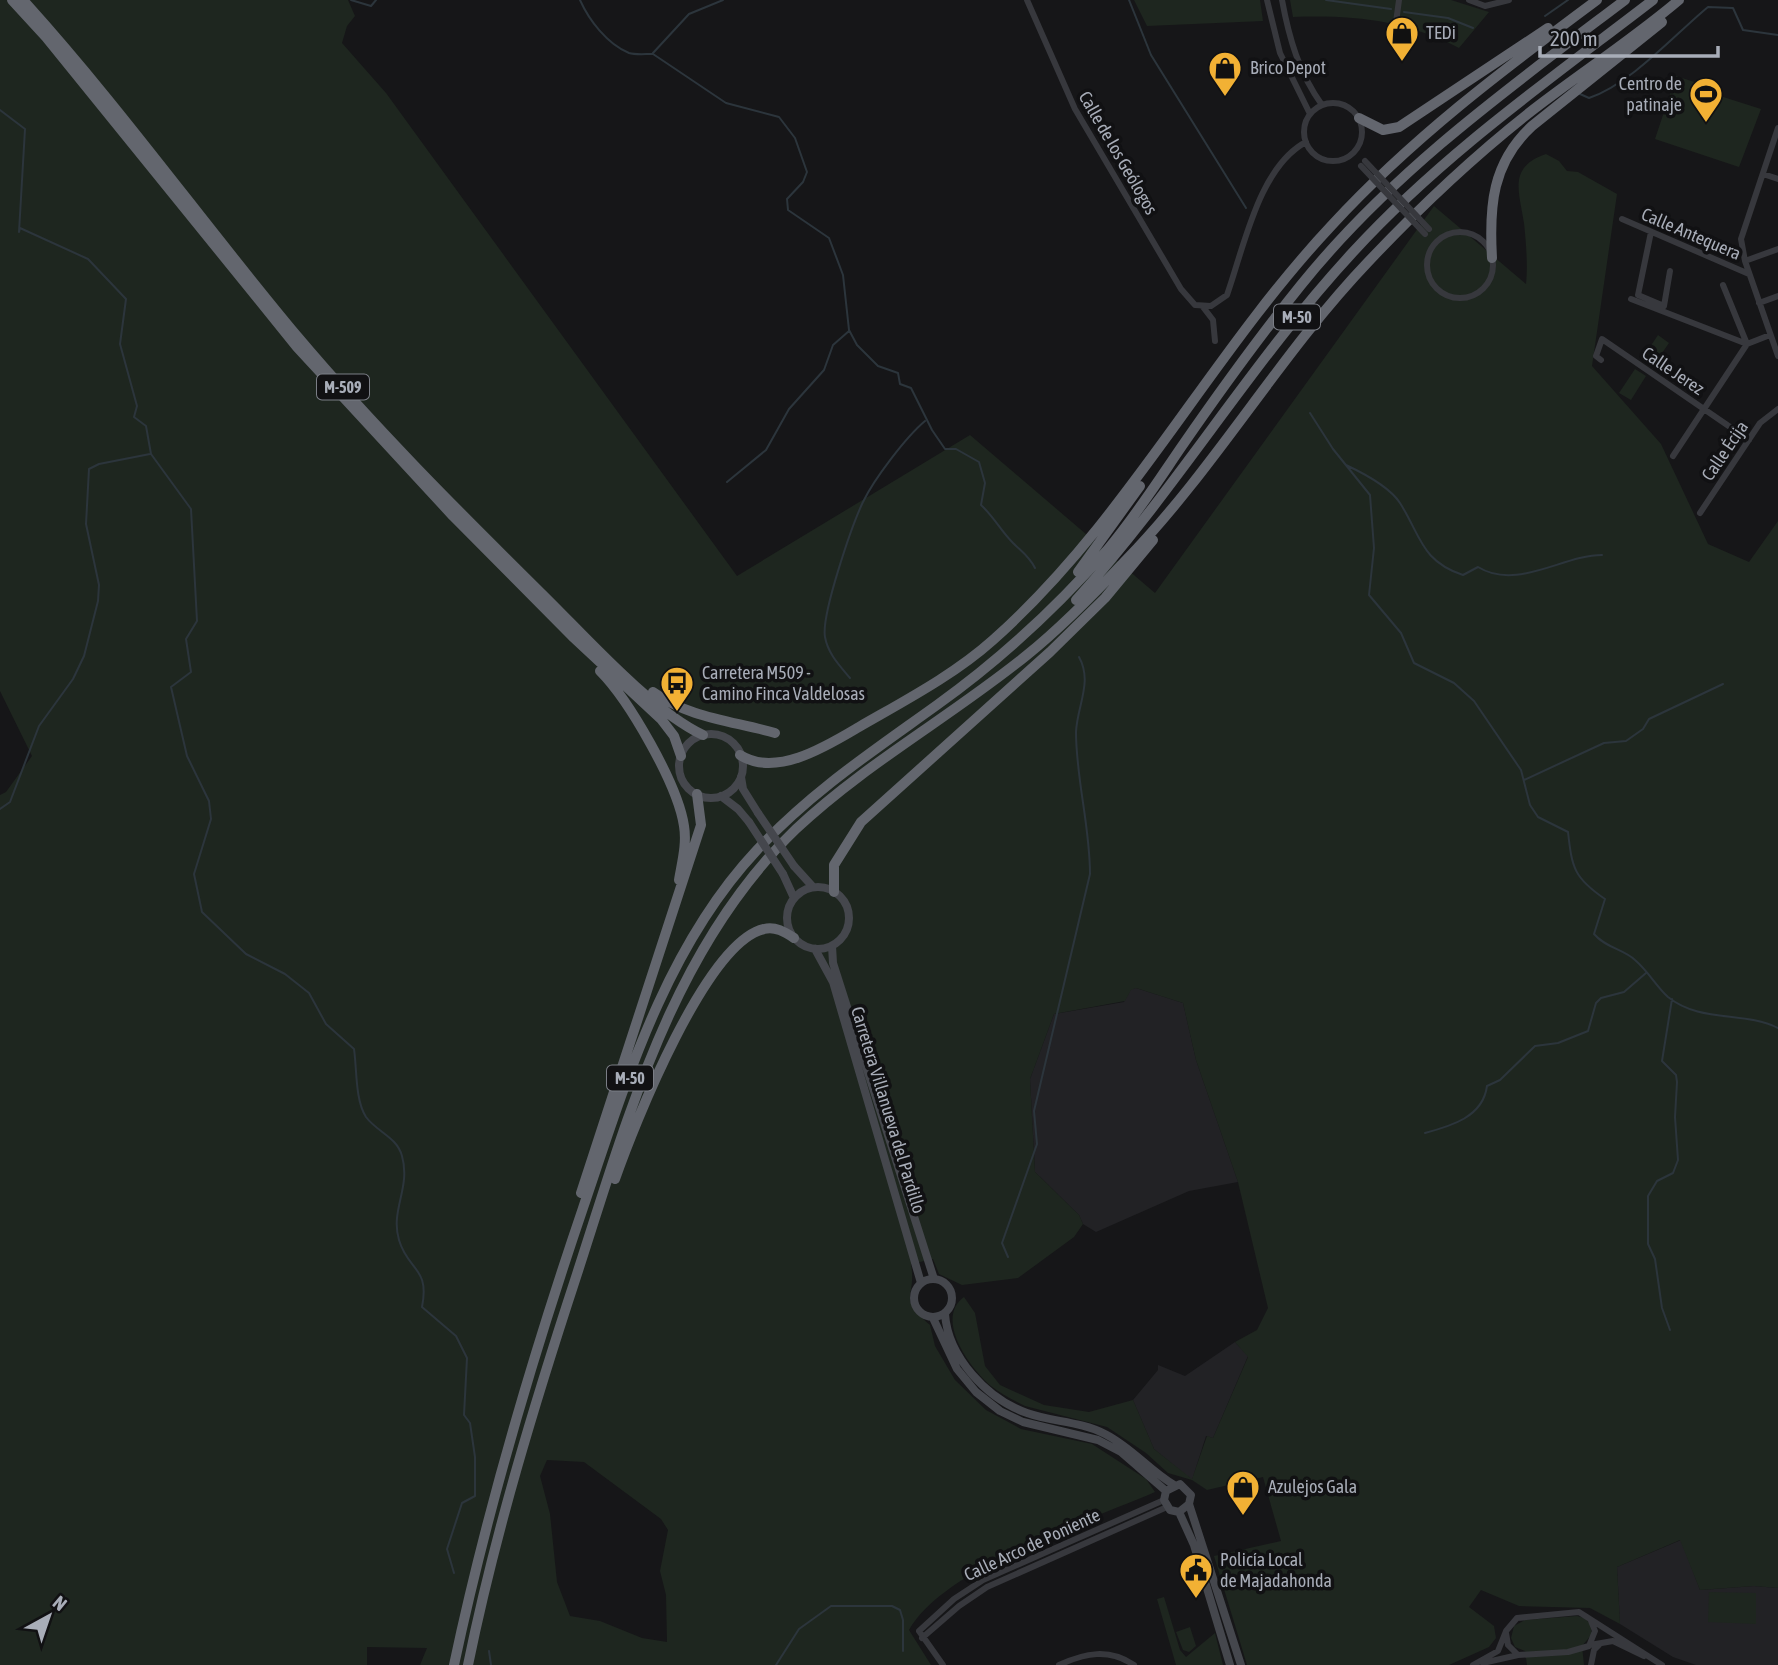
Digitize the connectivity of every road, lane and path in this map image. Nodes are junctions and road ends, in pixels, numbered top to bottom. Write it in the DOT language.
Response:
graph roads {
  1 [pos="12,0"];
  2 [pos="23,0"];
  3 [pos="1027,0"];
  4 [pos="1267,0"];
  5 [pos="1282,0"];
  6 [pos="1399,0"];
  7 [pos="1469,0"];
  8 [pos="1509,0"];
  9 [pos="1587,0"];
  10 [pos="1597,0"];
  11 [pos="1625,0"];
  12 [pos="1653,0"];
  13 [pos="1679,0"];
  14 [pos="1688,0"];
  15 [pos="1395,30"];
  16 [pos="1322,105"];
  17 [pos="1310,114"];
  18 [pos="1359,118"];
  19 [pos="1778,128"];
  20 [pos="1306,142"];
  21 [pos="1358,147"];
  22 [pos="1347,157"];
  23 [pos="1363,163"];
  24 [pos="1763,174"];
  25 [pos="1778,179"];
  26 [pos="1622,219"];
  27 [pos="1427,231"];
  28 [pos="1651,232"];
  29 [pos="1443,236"];
  30 [pos="1433,244"];
  31 [pos="1778,249"];
  32 [pos="1492,258"];
  33 [pos="1745,261"];
  34 [pos="1670,271"];
  35 [pos="1749,274"];
  36 [pos="1723,285"];
  37 [pos="1778,296"];
  38 [pos="1631,299"];
  39 [pos="1759,303"];
  40 [pos="1203,307"];
  41 [pos="1770,335"];
  42 [pos="1215,341"];
  43 [pos="1747,344"];
  44 [pos="1778,356"];
  45 [pos="1601,360"];
  46 [pos="1200,388"];
  47 [pos="1704,408"];
  48 [pos="1778,409"];
  49 [pos="1749,440"];
  50 [pos="1213,454"];
  51 [pos="1673,456"];
  52 [pos="1700,513"];
  53 [pos="453,516"];
  54 [pos="1028,631"];
  55 [pos="594,645"];
  56 [pos="990,681"];
  57 [pos="775,733"];
  58 [pos="703,735"];
  59 [pos="740,755"];
  60 [pos="681,756"];
  61 [pos="741,777"];
  62 [pos="696,794"];
  63 [pos="721,796"];
  64 [pos="813,887"];
  65 [pos="834,892"];
  66 [pos="794,898"];
  67 [pos="675,910"];
  68 [pos="794,938"];
  69 [pos="832,946"];
  70 [pos="815,949"];
  71 [pos="934,1279"];
  72 [pos="921,1283"];
  73 [pos="564,1312"];
  74 [pos="945,1314"];
  75 [pos="933,1318"];
  76 [pos="545,1320"];
  77 [pos="1174,1485"];
  78 [pos="1165,1499"];
  79 [pos="1189,1504"];
  80 [pos="1179,1512"];
  81 [pos="1587,1617"];
  82 [pos="1506,1631"];
  83 [pos="925,1635"];
  84 [pos="1602,1643"];
  85 [pos="1589,1646"];
  86 [pos="1517,1654"];
  87 [pos="454,1665"];
  88 [pos="468,1665"];
  89 [pos="943,1665"];
  90 [pos="1059,1665"];
  91 [pos="1134,1665"];
  92 [pos="1230,1665"];
  93 [pos="1241,1665"];
  94 [pos="1474,1665"];
  95 [pos="1519,1665"];
  96 [pos="1591,1665"];
  97 [pos="1662,1665"];
  1 -- 53 [label="highway, M-509"];
  2 -- 55 [label="highway, M-509"];
  3 -- 40 [label="street, Calle de los Geólogos"];
  4 -- 17 [label="street"];
  5 -- 16 [label="street"];
  6 -- 15 [label="street"];
  7 -- 8 [label="street"];
  9 -- 18 [label="highway"];
  10 -- 46 [label="highway"];
  11 -- 54 [label="highway, M-50"];
  12 -- 56 [label="highway, M-50"];
  13 -- 50 [label="highway"];
  14 -- 32 [label="highway"];
  16 -- 17 [label="street"];
  16 -- 18 [label="street"];
  17 -- 20 [label="street"];
  18 -- 21 [label="street"];
  19 -- 24 [label="street"];
  20 -- 22 [label="street"];
  20 -- 40 [label="street"];
  21 -- 22 [label="street"];
  21 -- 23 [label="street"];
  22 -- 23 [label="street"];
  23 -- 27 [label="street, bridge"];
  24 -- 25 [label="street"];
  24 -- 33 [label="street"];
  26 -- 28 [label="street, Calle Antequera"];
  27 -- 29 [label="street"];
  27 -- 30 [label="street"];
  28 -- 34 [label="street"];
  28 -- 35 [label="street, Calle Antequera"];
  29 -- 30 [label="street"];
  29 -- 32 [label="street"];
  30 -- 32 [label="street"];
  31 -- 33 [label="street"];
  33 -- 35 [label="street"];
  35 -- 39 [label="street"];
  36 -- 43 [label="street"];
  37 -- 39 [label="street"];
  38 -- 43 [label="street"];
  39 -- 41 [label="street"];
  40 -- 42 [label="street, Calle de los Geólogos"];
  41 -- 43 [label="street"];
  41 -- 44 [label="street"];
  43 -- 47 [label="street"];
  45 -- 47 [label="street, Calle Jerez"];
  46 -- 54 [label="highway"];
  46 -- 59 [label="highway"];
  47 -- 49 [label="street, Calle Jerez"];
  47 -- 51 [label="street"];
  48 -- 49 [label="street, Calle Écija"];
  49 -- 52 [label="street, Calle Écija"];
  50 -- 56 [label="highway"];
  50 -- 65 [label="highway"];
  53 -- 60 [label="highway, M-509"];
  53 -- 67 [label="highway"];
  54 -- 76 [label="highway, M-50"];
  55 -- 57 [label="highway"];
  55 -- 58 [label="highway, M-509"];
  56 -- 73 [label="highway, M-50"];
  58 -- 59 [label="street, M-509"];
  58 -- 60 [label="street"];
  59 -- 61 [label="street"];
  60 -- 62 [label="street, M-509"];
  61 -- 63 [label="street"];
  61 -- 64 [label="street, bridge"];
  62 -- 63 [label="street"];
  62 -- 67 [label="highway"];
  63 -- 66 [label="street, bridge"];
  64 -- 65 [label="street"];
  64 -- 66 [label="street"];
  65 -- 69 [label="street"];
  66 -- 68 [label="street"];
  67 -- 76 [label="highway"];
  68 -- 70 [label="street"];
  68 -- 73 [label="highway"];
  69 -- 70 [label="street"];
  69 -- 71 [label="street, Carretera Villanueva del Pardillo"];
  70 -- 72 [label="street, Carretera Villanueva del Pardillo"];
  71 -- 72 [label="street"];
  71 -- 74 [label="street"];
  72 -- 75 [label="street"];
  73 -- 88 [label="highway, M-50"];
  74 -- 75 [label="street"];
  74 -- 77 [label="street"];
  75 -- 78 [label="street"];
  76 -- 87 [label="highway, M-50"];
  77 -- 78 [label="street"];
  77 -- 79 [label="street"];
  78 -- 80 [label="street"];
  78 -- 83 [label="street, Calle Arco de Poniente"];
  78 -- 83 [label="street, Calle Arco de Poniente"];
  79 -- 80 [label="street"];
  79 -- 93 [label="street"];
  80 -- 92 [label="street"];
  81 -- 82 [label="street"];
  81 -- 85 [label="street"];
  81 -- 97 [label="street"];
  82 -- 86 [label="street"];
  82 -- 94 [label="street"];
  83 -- 89 [label="street"];
  84 -- 85 [label="street"];
  84 -- 96 [label="street"];
  84 -- 97 [label="street"];
  85 -- 86 [label="street"];
  85 -- 96 [label="street"];
  86 -- 94 [label="street"];
  86 -- 95 [label="street"];
  90 -- 91 [label="street"];
}
